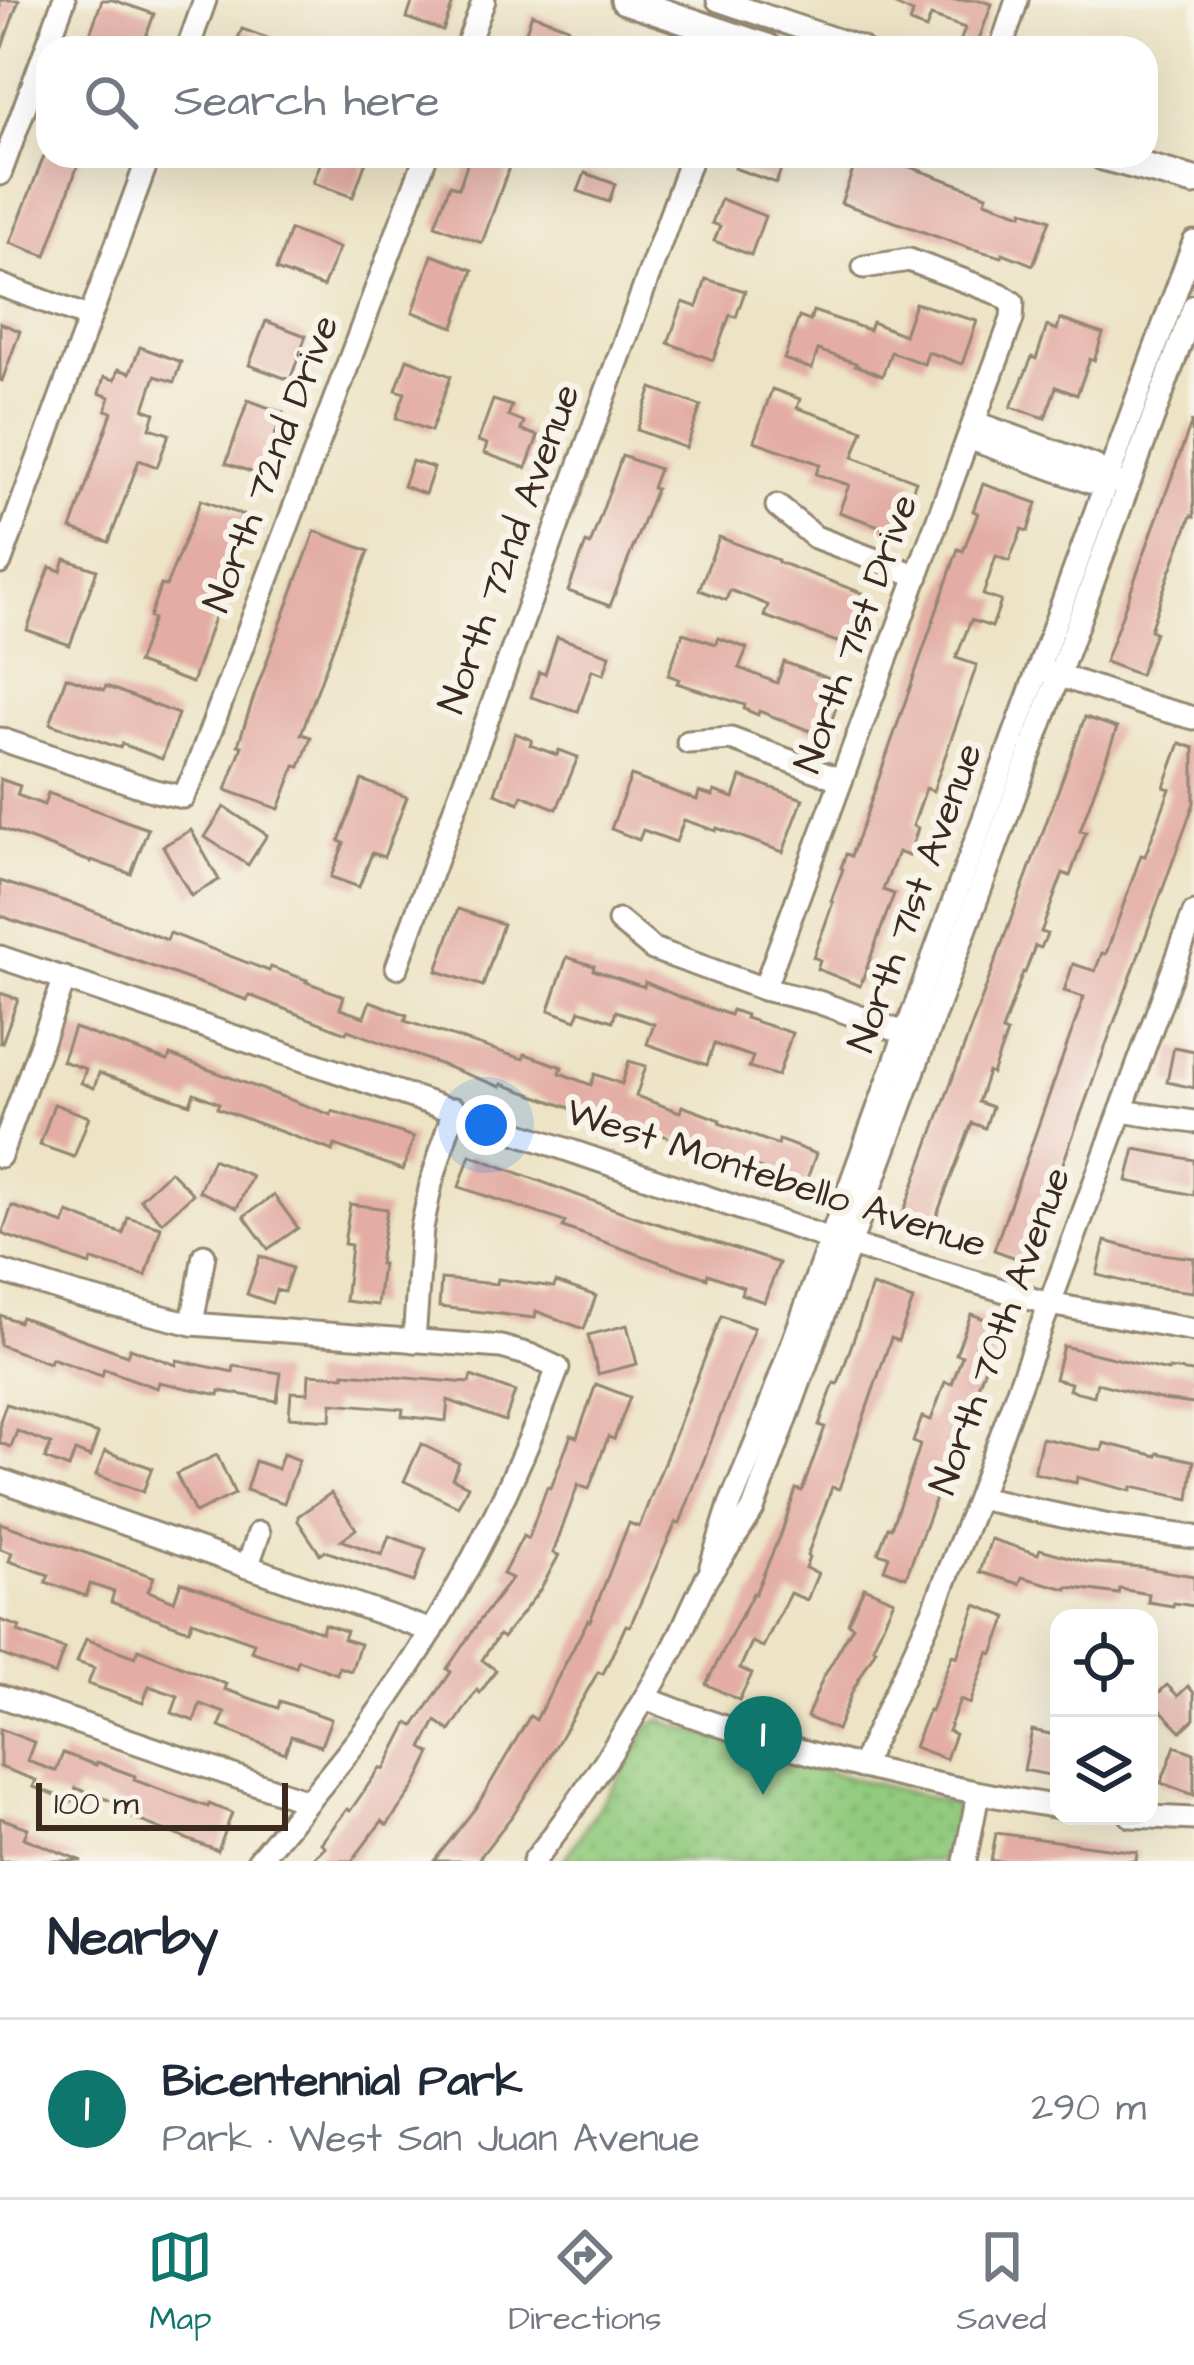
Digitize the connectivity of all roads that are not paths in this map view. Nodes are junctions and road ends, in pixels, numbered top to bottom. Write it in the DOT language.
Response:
graph roads {
  1 [pos="64,0"];
  2 [pos="205,0"];
  3 [pos="484,0"];
  4 [pos="625,0"];
  5 [pos="718,0"];
  6 [pos="1017,0"];
  7 [pos="51,36"];
  8 [pos="192,36"];
  9 [pos="470,36"];
  10 [pos="715,36"];
  11 [pos="824,36"];
  12 [pos="1004,36"];
  13 [pos="36,76"];
  14 [pos="144,168"];
  15 [pos="422,168"];
  16 [pos="688,168"];
  17 [pos="1147,168"];
  18 [pos="1,171"];
  19 [pos="1194,181"];
  20 [pos="1194,242"];
  21 [pos="864,267"];
  22 [pos="0,285"];
  23 [pos="88,317"];
  24 [pos="1186,317"];
  25 [pos="971,430"];
  26 [pos="1117,482"];
  27 [pos="777,506"];
  28 [pos="0,563"];
  29 [pos="918,576"];
  30 [pos="1048,672"];
  31 [pos="1194,718"];
  32 [pos="0,739"];
  33 [pos="688,742"];
  34 [pos="841,780"];
  35 [pos="1193,920"];
  36 [pos="619,921"];
  37 [pos="0,957"];
  38 [pos="397,967"];
  39 [pos="65,978"];
  40 [pos="764,989"];
  41 [pos="915,1037"];
  42 [pos="454,1109"];
  43 [pos="1121,1112"];
  44 [pos="1194,1122"];
  45 [pos="0,1156"];
  46 [pos="840,1242"];
  47 [pos="204,1255"];
  48 [pos="0,1271"];
  49 [pos="1049,1304"];
  50 [pos="192,1324"];
  51 [pos="1194,1330"];
  52 [pos="414,1341"];
  53 [pos="0,1480"];
  54 [pos="978,1498"];
  55 [pos="259,1533"];
  56 [pos="1194,1537"];
  57 [pos="247,1567"];
  58 [pos="432,1631"];
  59 [pos="0,1696"];
  60 [pos="645,1698"];
  61 [pos="861,1767"];
  62 [pos="978,1794"];
  63 [pos="307,1801"];
  64 [pos="1050,1806"];
  65 [pos="1158,1817"];
  66 [pos="1194,1819"];
  67 [pos="258,1861"];
  68 [pos="534,1861"];
  69 [pos="965,1861"];
  1 -- 7 [label="street"];
  2 -- 8 [label="street"];
  3 -- 9 [label="street"];
  4 -- 10 [label="main road"];
  5 -- 11 [label="street"];
  6 -- 12 [label="street"];
  13 -- 18 [label="street"];
  14 -- 23 [label="street"];
  15 -- 32 [label="street, North 72nd Drive"];
  16 -- 38 [label="street, North 72nd Avenue"];
  17 -- 19 [label="main road"];
  20 -- 24 [label="street, North 71st Avenue"];
  21 -- 25 [label="street, North 71st Drive"];
  22 -- 23 [label="street"];
  23 -- 28 [label="street"];
  24 -- 26 [label="street, North 71st Avenue"];
  25 -- 26 [label="street"];
  25 -- 29 [label="street, North 71st Drive"];
  26 -- 30 [label="street, North 71st Avenue"];
  27 -- 29 [label="street"];
  29 -- 34 [label="street, North 71st Drive"];
  30 -- 31 [label="street"];
  30 -- 41 [label="street, North 71st Avenue"];
  33 -- 34 [label="street"];
  34 -- 40 [label="street, North 71st Drive"];
  35 -- 43 [label="street, North 70th Avenue"];
  36 -- 40 [label="street"];
  37 -- 39 [label="street, West Montebello Avenue"];
  39 -- 42 [label="street, West Montebello Avenue"];
  39 -- 45 [label="street"];
  40 -- 41 [label="street"];
  41 -- 46 [label="street, North 71st Avenue"];
  42 -- 46 [label="street, West Montebello Avenue"];
  42 -- 52 [label="street"];
  43 -- 44 [label="street"];
  43 -- 49 [label="street, North 70th Avenue"];
  46 -- 49 [label="street, West Montebello Avenue"];
  46 -- 60 [label="street, North 71st Avenue"];
  47 -- 50 [label="street"];
  48 -- 50 [label="street"];
  49 -- 51 [label="street, West Montebello Avenue"];
  49 -- 54 [label="street, North 70th Avenue"];
  50 -- 52 [label="street"];
  52 -- 58 [label="street"];
  53 -- 57 [label="street"];
  54 -- 56 [label="street"];
  54 -- 61 [label="street, North 70th Avenue"];
  55 -- 57 [label="street"];
  57 -- 58 [label="street"];
  58 -- 63 [label="street"];
  59 -- 63 [label="street"];
  60 -- 61 [label="street"];
  60 -- 68 [label="street, North 71st Avenue"];
  61 -- 62 [label="street"];
  62 -- 64 [label="street"];
  62 -- 69 [label="street"];
  63 -- 67 [label="street"];
  65 -- 66 [label="street"];
}
